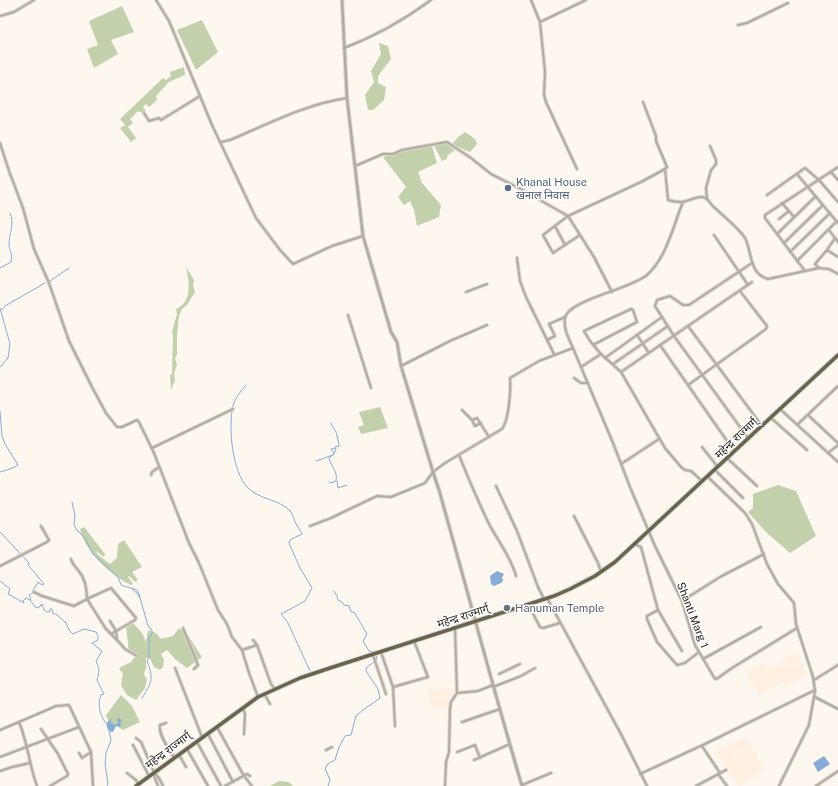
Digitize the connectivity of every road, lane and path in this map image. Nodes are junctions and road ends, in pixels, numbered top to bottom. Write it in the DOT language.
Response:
graph roads {
  1 [pos="34,0"];
  2 [pos="156,0"];
  3 [pos="342,0"];
  4 [pos="431,0"];
  5 [pos="531,0"];
  6 [pos="586,0"];
  7 [pos="788,3"];
  8 [pos="0,16"];
  9 [pos="540,22"];
  10 [pos="738,26"];
  11 [pos="344,48"];
  12 [pos="200,96"];
  13 [pos="347,98"];
  14 [pos="642,102"];
  15 [pos="144,113"];
  16 [pos="221,142"];
  17 [pos="0,143"];
  18 [pos="710,146"];
  19 [pos="354,166"];
  20 [pos="838,167"];
  21 [pos="577,169"];
  22 [pos="665,169"];
  23 [pos="831,172"];
  24 [pos="797,174"];
  25 [pos="819,180"];
  26 [pos="838,180"];
  27 [pos="807,187"];
  28 [pos="767,195"];
  29 [pos="815,197"];
  30 [pos="706,199"];
  31 [pos="683,202"];
  32 [pos="838,202"];
  33 [pos="782,203"];
  34 [pos="823,205"];
  35 [pos="789,211"];
  36 [pos="830,213"];
  37 [pos="568,216"];
  38 [pos="794,217"];
  39 [pos="779,218"];
  40 [pos="838,222"];
  41 [pos="554,226"];
  42 [pos="828,230"];
  43 [pos="777,234"];
  44 [pos="580,235"];
  45 [pos="714,235"];
  46 [pos="363,236"];
  47 [pos="835,238"];
  48 [pos="838,242"];
  49 [pos="784,243"];
  50 [pos="565,245"];
  51 [pos="827,250"];
  52 [pos="790,252"];
  53 [pos="838,257"];
  54 [pos="516,258"];
  55 [pos="797,261"];
  56 [pos="752,262"];
  57 [pos="819,268"];
  58 [pos="739,272"];
  59 [pos="805,272"];
  60 [pos="838,274"];
  61 [pos="752,282"];
  62 [pos="487,284"];
  63 [pos="748,285"];
  64 [pos="740,291"];
  65 [pos="466,292"];
  66 [pos="612,292"];
  67 [pos="348,315"];
  68 [pos="565,317"];
  69 [pos="662,317"];
  70 [pos="487,325"];
  71 [pos="668,326"];
  72 [pos="688,326"];
  73 [pos="637,335"];
  74 [pos="674,336"];
  75 [pos="547,340"];
  76 [pos="642,343"];
  77 [pos="593,345"];
  78 [pos="660,345"];
  79 [pos="572,348"];
  80 [pos="649,353"];
  81 [pos="554,354"];
  82 [pos="601,354"];
  83 [pos="838,355"];
  84 [pos="605,358"];
  85 [pos="612,364"];
  86 [pos="717,365"];
  87 [pos="401,366"];
  88 [pos="581,367"];
  89 [pos="621,372"];
  90 [pos="702,375"];
  91 [pos="574,378"];
  92 [pos="588,383"];
  93 [pos="688,385"];
  94 [pos="838,386"];
  95 [pos="371,388"];
  96 [pos="233,409"];
  97 [pos="780,409"];
  98 [pos="462,410"];
  99 [pos="808,415"];
  100 [pos="771,418"];
  101 [pos="472,420"];
  102 [pos="481,423"];
  103 [pos="798,424"];
  104 [pos="762,426"];
  105 [pos="489,437"];
  106 [pos="659,439"];
  107 [pos="748,439"];
  108 [pos="838,444"];
  109 [pos="702,447"];
  110 [pos="152,448"];
  111 [pos="807,450"];
  112 [pos="734,452"];
  113 [pos="828,453"];
  114 [pos="459,455"];
  115 [pos="728,458"];
  116 [pos="838,462"];
  117 [pos="621,464"];
  118 [pos="159,467"];
  119 [pos="716,469"];
  120 [pos="433,472"];
  121 [pos="151,475"];
  122 [pos="708,477"];
  123 [pos="702,482"];
  124 [pos="496,486"];
  125 [pos="757,486"];
  126 [pos="743,498"];
  127 [pos="574,516"];
  128 [pos="41,526"];
  129 [pos="310,526"];
  130 [pos="649,531"];
  131 [pos="634,544"];
  132 [pos="764,554"];
  133 [pos="71,559"];
  134 [pos="0,566"];
  135 [pos="601,572"];
  136 [pos="516,576"];
  137 [pos="34,592"];
  138 [pos="546,598"];
  139 [pos="87,599"];
  140 [pos="682,601"];
  141 [pos="528,604"];
  142 [pos="658,610"];
  143 [pos="476,621"];
  144 [pos="110,622"];
  145 [pos="560,623"];
  146 [pos="761,627"];
  147 [pos="183,628"];
  148 [pos="455,628"];
  149 [pos="797,628"];
  150 [pos="116,631"];
  151 [pos="111,634"];
  152 [pos="117,640"];
  153 [pos="253,640"];
  154 [pos="414,641"];
  155 [pos="257,645"];
  156 [pos="242,650"];
  157 [pos="381,652"];
  158 [pos="682,652"];
  159 [pos="699,652"];
  160 [pos="373,655"];
  161 [pos="137,656"];
  162 [pos="703,658"];
  163 [pos="520,664"];
  164 [pos="838,665"];
  165 [pos="175,668"];
  166 [pos="535,668"];
  167 [pos="194,669"];
  168 [pos="498,674"];
  169 [pos="814,680"];
  170 [pos="493,686"];
  171 [pos="393,687"];
  172 [pos="275,689"];
  173 [pos="815,691"];
  174 [pos="457,693"];
  175 [pos="265,694"];
  176 [pos="386,694"];
  177 [pos="258,697"];
  178 [pos="815,697"];
  179 [pos="270,704"];
  180 [pos="243,707"];
  181 [pos="500,709"];
  182 [pos="838,709"];
  183 [pos="19,722"];
  184 [pos="462,722"];
  185 [pos="166,723"];
  186 [pos="217,726"];
  187 [pos="395,726"];
  188 [pos="79,727"];
  189 [pos="41,729"];
  190 [pos="0,730"];
  191 [pos="207,733"];
  192 [pos="244,734"];
  193 [pos="202,737"];
  194 [pos="136,738"];
  195 [pos="48,739"];
  196 [pos="196,741"];
  197 [pos="510,744"];
  198 [pos="133,745"];
  199 [pos="702,746"];
  200 [pos="27,747"];
  201 [pos="332,747"];
  202 [pos="187,748"];
  203 [pos="326,750"];
  204 [pos="91,752"];
  205 [pos="457,752"];
  206 [pos="79,753"];
  207 [pos="179,754"];
  208 [pos="0,757"];
  209 [pos="174,757"];
  210 [pos="480,758"];
  211 [pos="474,760"];
  212 [pos="30,763"];
  213 [pos="186,767"];
  214 [pos="726,770"];
  215 [pos="838,771"];
  216 [pos="0,772"];
  217 [pos="127,773"];
  218 [pos="154,773"];
  219 [pos="551,773"];
  220 [pos="640,774"];
  221 [pos="719,774"];
  222 [pos="149,776"];
  223 [pos="244,776"];
  224 [pos="250,776"];
  225 [pos="233,782"];
  226 [pos="137,785"];
  227 [pos="522,785"];
  228 [pos="37,786"];
  229 [pos="50,786"];
  230 [pos="93,786"];
  231 [pos="158,786"];
  232 [pos="163,786"];
  233 [pos="208,786"];
  234 [pos="221,786"];
  235 [pos="225,786"];
  236 [pos="252,786"];
  237 [pos="445,786"];
  238 [pos="646,786"];
  239 [pos="696,786"];
  240 [pos="727,786"];
  241 [pos="779,786"];
  242 [pos="816,786"];
  1 -- 8 [label="street"];
  2 -- 12 [label="street"];
  3 -- 11 [label="street"];
  4 -- 11 [label="street"];
  5 -- 9 [label="street"];
  6 -- 9 [label="street"];
  7 -- 10 [label="street"];
  9 -- 21 [label="street"];
  11 -- 13 [label="street"];
  12 -- 15 [label="street"];
  12 -- 16 [label="street"];
  13 -- 16 [label="street"];
  13 -- 19 [label="street"];
  14 -- 22 [label="street"];
  16 -- 46 [label="street"];
  17 -- 110 [label="street"];
  18 -- 30 [label="street"];
  19 -- 37 [label="street"];
  19 -- 46 [label="street"];
  20 -- 23 [label="street"];
  22 -- 31 [label="street"];
  22 -- 37 [label="street"];
  23 -- 25 [label="street"];
  23 -- 26 [label="street"];
  24 -- 25 [label="street"];
  24 -- 27 [label="street"];
  24 -- 28 [label="street"];
  25 -- 27 [label="street"];
  25 -- 32 [label="street"];
  27 -- 29 [label="street"];
  27 -- 33 [label="street"];
  29 -- 34 [label="street"];
  29 -- 38 [label="street"];
  30 -- 31 [label="street"];
  30 -- 56 [label="street"];
  31 -- 66 [label="street"];
  33 -- 35 [label="street"];
  33 -- 43 [label="street"];
  34 -- 36 [label="street"];
  34 -- 49 [label="street"];
  35 -- 38 [label="street"];
  35 -- 39 [label="street"];
  36 -- 40 [label="street"];
  36 -- 52 [label="street"];
  37 -- 41 [label="street"];
  37 -- 44 [label="street"];
  38 -- 43 [label="street"];
  40 -- 42 [label="street"];
  41 -- 50 [label="street"];
  41 -- 50 [label="street"];
  42 -- 47 [label="street"];
  42 -- 55 [label="street"];
  43 -- 49 [label="street"];
  44 -- 50 [label="street"];
  44 -- 66 [label="street"];
  45 -- 58 [label="street"];
  46 -- 87 [label="street"];
  47 -- 48 [label="street"];
  47 -- 51 [label="street"];
  49 -- 52 [label="street"];
  51 -- 53 [label="street"];
  51 -- 57 [label="street"];
  52 -- 55 [label="street"];
  54 -- 75 [label="street"];
  55 -- 59 [label="street"];
  56 -- 58 [label="street"];
  56 -- 59 [label="street"];
  57 -- 59 [label="street"];
  57 -- 60 [label="street"];
  58 -- 63 [label="street"];
  58 -- 69 [label="street"];
  61 -- 63 [label="street"];
  62 -- 65 [label="street"];
  63 -- 64 [label="street"];
  64 -- 72 [label="street"];
  64 -- 86 [label="street"];
  66 -- 68 [label="street"];
  67 -- 95 [label="street"];
  68 -- 75 [label="street"];
  68 -- 79 [label="street, Shanti Marg 1"];
  69 -- 71 [label="street"];
  69 -- 73 [label="street"];
  70 -- 87 [label="street"];
  71 -- 74 [label="street"];
  71 -- 76 [label="street"];
  72 -- 74 [label="street"];
  72 -- 86 [label="street"];
  73 -- 76 [label="street"];
  73 -- 84 [label="street"];
  74 -- 78 [label="street"];
  74 -- 90 [label="street"];
  75 -- 81 [label="street"];
  76 -- 80 [label="street"];
  76 -- 85 [label="street"];
  77 -- 77 [label="street"];
  77 -- 82 [label="street"];
  78 -- 80 [label="street"];
  78 -- 93 [label="street"];
  79 -- 81 [label="street"];
  79 -- 88 [label="street, Shanti Marg 1"];
  80 -- 89 [label="street"];
  81 -- 105 [label="street"];
  82 -- 84 [label="street"];
  82 -- 88 [label="street"];
  83 -- 97 [label="highway, महेन्द्र राज्मार्ग्"];
  84 -- 85 [label="street"];
  85 -- 89 [label="street"];
  86 -- 90 [label="street"];
  86 -- 104 [label="street"];
  87 -- 120 [label="street"];
  88 -- 92 [label="street, Shanti Marg 1"];
  89 -- 106 [label="street"];
  90 -- 93 [label="street"];
  90 -- 107 [label="street"];
  91 -- 92 [label="street"];
  92 -- 117 [label="street, Shanti Marg 1"];
  93 -- 112 [label="street"];
  94 -- 99 [label="street"];
  96 -- 110 [label="street"];
  97 -- 100 [label="highway, महेन्द्र राज्मार्ग्"];
  97 -- 103 [label="street"];
  98 -- 101 [label="street"];
  99 -- 103 [label="street"];
  99 -- 108 [label="street"];
  100 -- 104 [label="highway, महेन्द्र राज्मार्ग्"];
  100 -- 111 [label="street"];
  101 -- 102 [label="street"];
  101 -- 102 [label="street"];
  102 -- 105 [label="street"];
  103 -- 113 [label="street"];
  104 -- 107 [label="highway, महेन्द्र राज्मार्ग्"];
  105 -- 114 [label="street"];
  106 -- 117 [label="street"];
  106 -- 123 [label="street"];
  107 -- 112 [label="highway, महेन्द्र राज्मार्ग्"];
  108 -- 113 [label="street"];
  109 -- 119 [label="street"];
  110 -- 118 [label="street"];
  112 -- 115 [label="highway, महेन्द्र राज्मार्ग्"];
  113 -- 116 [label="street"];
  114 -- 120 [label="street"];
  114 -- 136 [label="street"];
  115 -- 119 [label="highway, महेन्द्र राज्मार्ग्"];
  115 -- 125 [label="street"];
  117 -- 130 [label="street, Shanti Marg 1"];
  118 -- 121 [label="street"];
  118 -- 156 [label="street"];
  119 -- 122 [label="highway, महेन्द्र राज्मार्ग्"];
  119 -- 126 [label="street"];
  120 -- 129 [label="street"];
  120 -- 143 [label="street"];
  122 -- 123 [label="highway, महेन्द्र राज्मार्ग्"];
  122 -- 132 [label="street"];
  123 -- 130 [label="highway, महेन्द्र राज्मार्ग्"];
  124 -- 138 [label="street"];
  127 -- 135 [label="street"];
  128 -- 134 [label="street"];
  130 -- 131 [label="highway, महेन्द्र राज्मार्ग्"];
  130 -- 140 [label="street, Shanti Marg 1"];
  131 -- 135 [label="highway, महेन्द्र राज्मार्ग्"];
  131 -- 142 [label="street"];
  132 -- 140 [label="street"];
  132 -- 149 [label="street"];
  133 -- 139 [label="street"];
  135 -- 138 [label="highway, महेन्द्र राज्मार्ग्"];
  137 -- 139 [label="street"];
  138 -- 141 [label="highway, महेन्द्र राज्मार्ग्"];
  138 -- 145 [label="street"];
  139 -- 150 [label="street"];
  139 -- 151 [label="street"];
  140 -- 159 [label="street, Shanti Marg 1"];
  141 -- 143 [label="highway, महेन्द्र राज्मार्ग्"];
  141 -- 145 [label="street"];
  142 -- 158 [label="street"];
  142 -- 159 [label="street"];
  143 -- 148 [label="highway, महेन्द्र राज्मार्ग्"];
  143 -- 170 [label="street"];
  144 -- 150 [label="street"];
  145 -- 220 [label="street"];
  146 -- 162 [label="street"];
  147 -- 167 [label="street"];
  148 -- 154 [label="highway, महेन्द्र राज्मार्ग्"];
  148 -- 174 [label="street"];
  149 -- 162 [label="street, Shanti Marg 1"];
  149 -- 169 [label="street"];
  150 -- 151 [label="street"];
  150 -- 152 [label="street"];
  151 -- 152 [label="street"];
  152 -- 161 [label="street"];
  153 -- 155 [label="street"];
  154 -- 157 [label="highway, महेन्द्र राज्मार्ग्"];
  154 -- 171 [label="street"];
  155 -- 156 [label="street"];
  155 -- 172 [label="street"];
  156 -- 177 [label="street"];
  157 -- 160 [label="highway, महेन्द्र राज्मार्ग्"];
  157 -- 171 [label="street"];
  159 -- 162 [label="street, Shanti Marg 1"];
  160 -- 172 [label="highway, महेन्द्र राज्मार्ग्"];
  160 -- 176 [label="street"];
  163 -- 168 [label="street"];
  164 -- 169 [label="street"];
  165 -- 193 [label="street"];
  166 -- 170 [label="street"];
  169 -- 173 [label="street"];
  170 -- 174 [label="street"];
  170 -- 181 [label="street"];
  171 -- 187 [label="street"];
  172 -- 175 [label="highway, महेन्द्र राज्मार्ग्"];
  173 -- 178 [label="street"];
  173 -- 199 [label="street"];
  174 -- 237 [label="street"];
  175 -- 177 [label="highway, महेन्द्र राज्मार्ग्"];
  175 -- 179 [label="street"];
  177 -- 180 [label="highway, महेन्द्र राज्मार्ग्"];
  178 -- 182 [label="street"];
  178 -- 241 [label="street"];
  180 -- 186 [label="highway, महेन्द्र राज्मार्ग्"];
  180 -- 192 [label="street"];
  181 -- 184 [label="street"];
  181 -- 197 [label="street"];
  183 -- 188 [label="street"];
  183 -- 190 [label="street"];
  183 -- 200 [label="street"];
  185 -- 209 [label="street"];
  186 -- 191 [label="highway, महेन्द्र राज्मार्ग्"];
  186 -- 223 [label="street"];
  188 -- 195 [label="street"];
  188 -- 204 [label="street"];
  189 -- 195 [label="street"];
  191 -- 193 [label="highway, महेन्द्र राज्मार्ग्"];
  191 -- 225 [label="street"];
  193 -- 196 [label="highway, महेन्द्र राज्मार्ग्"];
  194 -- 218 [label="street"];
  195 -- 200 [label="street"];
  195 -- 229 [label="street"];
  196 -- 202 [label="highway, महेन्द्र राज्मार्ग्"];
  196 -- 234 [label="street"];
  197 -- 210 [label="street"];
  197 -- 227 [label="street"];
  198 -- 222 [label="street"];
  199 -- 220 [label="street"];
  199 -- 221 [label="street"];
  200 -- 208 [label="street"];
  200 -- 212 [label="street"];
  201 -- 203 [label="street"];
  202 -- 207 [label="highway, महेन्द्र राज्मार्ग्"];
  202 -- 233 [label="street"];
  204 -- 206 [label="street"];
  204 -- 230 [label="street"];
  205 -- 210 [label="street"];
  207 -- 209 [label="highway, महेन्द्र राज्मार्ग्"];
  207 -- 213 [label="street"];
  209 -- 218 [label="highway, महेन्द्र राज्मार्ग्"];
  210 -- 211 [label="street"];
  212 -- 216 [label="street"];
  212 -- 228 [label="street"];
  214 -- 221 [label="street"];
  215 -- 242 [label="street"];
  217 -- 226 [label="street"];
  218 -- 222 [label="highway, महेन्द्र राज्मार्ग्"];
  218 -- 231 [label="street"];
  218 -- 232 [label="street"];
  219 -- 227 [label="street"];
  220 -- 238 [label="street"];
  221 -- 239 [label="street"];
  221 -- 240 [label="street"];
  222 -- 226 [label="highway, महेन्द्र राज्मार्ग्"];
  223 -- 224 [label="street"];
  223 -- 225 [label="street"];
  223 -- 236 [label="street"];
  225 -- 235 [label="street"];
}
